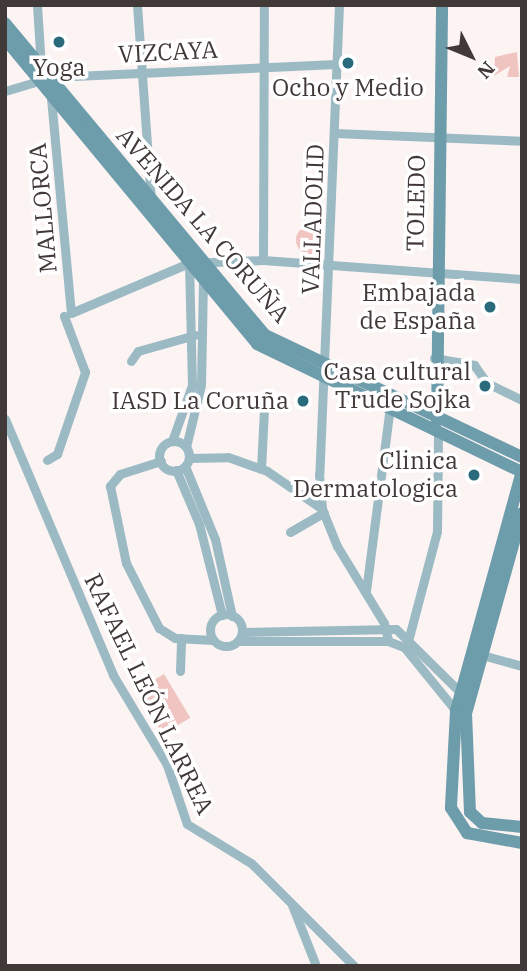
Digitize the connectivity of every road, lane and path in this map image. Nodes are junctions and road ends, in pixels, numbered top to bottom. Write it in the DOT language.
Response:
graph roads {
  1 [pos="37,5"];
  2 [pos="137,5"];
  3 [pos="264,5"];
  4 [pos="339,5"];
  5 [pos="442,5"];
  6 [pos="5,23"];
  7 [pos="5,39"];
  8 [pos="336,64"];
  9 [pos="264,67"];
  10 [pos="141,73"];
  11 [pos="43,76"];
  12 [pos="5,91"];
  13 [pos="51,98"];
  14 [pos="335,133"];
  15 [pos="439,138"];
  16 [pos="522,141"];
  17 [pos="147,203"];
  18 [pos="262,260"];
  19 [pos="189,263"];
  20 [pos="203,264"];
  21 [pos="332,265"];
  22 [pos="436,272"];
  23 [pos="522,279"];
  24 [pos="203,282"];
  25 [pos="68,315"];
  26 [pos="193,335"];
  27 [pos="204,335"];
  28 [pos="434,358"];
  29 [pos="131,361"];
  30 [pos="328,367"];
  31 [pos="327,381"];
  32 [pos="522,400"];
  33 [pos="391,403"];
  34 [pos="264,410"];
  35 [pos="5,419"];
  36 [pos="437,424"];
  37 [pos="172,441"];
  38 [pos="186,447"];
  39 [pos="522,457"];
  40 [pos="47,460"];
  41 [pos="161,461"];
  42 [pos="183,465"];
  43 [pos="261,469"];
  44 [pos="522,471"];
  45 [pos="323,511"];
  46 [pos="522,513"];
  47 [pos="290,532"];
  48 [pos="366,591"];
  49 [pos="227,615"];
  50 [pos="386,627"];
  51 [pos="240,636"];
  52 [pos="181,638"];
  53 [pos="410,638"];
  54 [pos="213,640"];
  55 [pos="388,641"];
  56 [pos="404,647"];
  57 [pos="482,655"];
  58 [pos="522,666"];
  59 [pos="180,671"];
  60 [pos="450,678"];
  61 [pos="441,686"];
  62 [pos="461,692"];
  63 [pos="468,704"];
  64 [pos="456,711"];
  65 [pos="522,827"];
  66 [pos="522,843"];
  67 [pos="290,900"];
  68 [pos="323,932"];
  69 [pos="306,941"];
  70 [pos="316,966"];
  71 [pos="354,966"];
  1 -- 11 [label="street"];
  2 -- 10 [label="street"];
  3 -- 9 [label="street"];
  4 -- 8 [label="street, VALLADOLID"];
  5 -- 15 [label="main road, TOLEDO"];
  6 -- 11 [label="main road, AVENIDA LA CORUÑA"];
  7 -- 11 [label="main road, AVENIDA LA CORUÑA"];
  8 -- 9 [label="street, VIZCAYA"];
  8 -- 14 [label="street, VALLADOLID"];
  9 -- 10 [label="street, VIZCAYA"];
  9 -- 18 [label="street"];
  10 -- 11 [label="street, VIZCAYA"];
  10 -- 17 [label="street"];
  11 -- 12 [label="street, VIZCAYA"];
  11 -- 13 [label="main road, AVENIDA LA CORUÑA"];
  11 -- 17 [label="main road, AVENIDA LA CORUÑA"];
  13 -- 17 [label="main road, AVENIDA LA CORUÑA"];
  13 -- 25 [label="street, MALLORCA"];
  14 -- 15 [label="street"];
  14 -- 21 [label="street, VALLADOLID"];
  15 -- 16 [label="street"];
  15 -- 22 [label="main road, TOLEDO"];
  17 -- 19 [label="main road, AVENIDA LA CORUÑA"];
  17 -- 20 [label="main road, AVENIDA LA CORUÑA"];
  18 -- 20 [label="street"];
  18 -- 21 [label="street"];
  19 -- 20 [label="street"];
  19 -- 24 [label="main road, AVENIDA LA CORUÑA"];
  19 -- 25 [label="street"];
  19 -- 26 [label="street"];
  20 -- 24 [label="street"];
  20 -- 30 [label="main road, AVENIDA LA CORUÑA"];
  21 -- 22 [label="street"];
  21 -- 30 [label="street, VALLADOLID"];
  22 -- 23 [label="street"];
  22 -- 28 [label="main road, TOLEDO"];
  24 -- 27 [label="street"];
  24 -- 31 [label="main road, AVENIDA LA CORUÑA"];
  25 -- 40 [label="street, MALLORCA"];
  26 -- 27 [label="street"];
  26 -- 29 [label="street"];
  26 -- 37 [label="street"];
  27 -- 38 [label="street"];
  28 -- 32 [label="street"];
  28 -- 36 [label="main road, TOLEDO"];
  30 -- 31 [label="street, VALLADOLID"];
  30 -- 33 [label="main road, AVENIDA LA CORUÑA"];
  31 -- 33 [label="main road, AVENIDA LA CORUÑA"];
  31 -- 45 [label="street, VALLADOLID"];
  33 -- 36 [label="main road, AVENIDA LA CORUÑA"];
  33 -- 48 [label="street"];
  34 -- 43 [label="street"];
  35 -- 67 [label="street, RAFAEL LEÓN LARREA"];
  36 -- 39 [label="main road, AVENIDA LA CORUÑA"];
  36 -- 44 [label="main road, AVENIDA LA CORUÑA"];
  36 -- 53 [label="street, TOLEDO"];
  37 -- 38 [label="street"];
  37 -- 41 [label="street"];
  38 -- 42 [label="street"];
  41 -- 42 [label="street"];
  41 -- 52 [label="street"];
  42 -- 43 [label="street"];
  42 -- 49 [label="street"];
  43 -- 45 [label="street"];
  44 -- 62 [label="main road"];
  45 -- 47 [label="street"];
  45 -- 48 [label="street"];
  46 -- 57 [label="main road"];
  48 -- 50 [label="street"];
  49 -- 51 [label="street"];
  49 -- 54 [label="street"];
  50 -- 51 [label="street"];
  50 -- 53 [label="street"];
  50 -- 55 [label="street"];
  51 -- 54 [label="street"];
  51 -- 55 [label="street"];
  52 -- 54 [label="street"];
  52 -- 59 [label="street"];
  53 -- 56 [label="street, TOLEDO"];
  53 -- 60 [label="street"];
  55 -- 56 [label="street"];
  56 -- 61 [label="street"];
  57 -- 58 [label="street"];
  57 -- 63 [label="main road"];
  60 -- 61 [label="street"];
  60 -- 62 [label="street"];
  61 -- 64 [label="street"];
  62 -- 63 [label="street"];
  62 -- 64 [label="main road"];
  63 -- 65 [label="main road"];
  64 -- 66 [label="main road"];
  67 -- 68 [label="street, RAFAEL LEÓN LARREA"];
  67 -- 69 [label="street"];
  68 -- 69 [label="street"];
  68 -- 71 [label="street, RAFAEL LEÓN LARREA"];
  69 -- 70 [label="street"];
}
